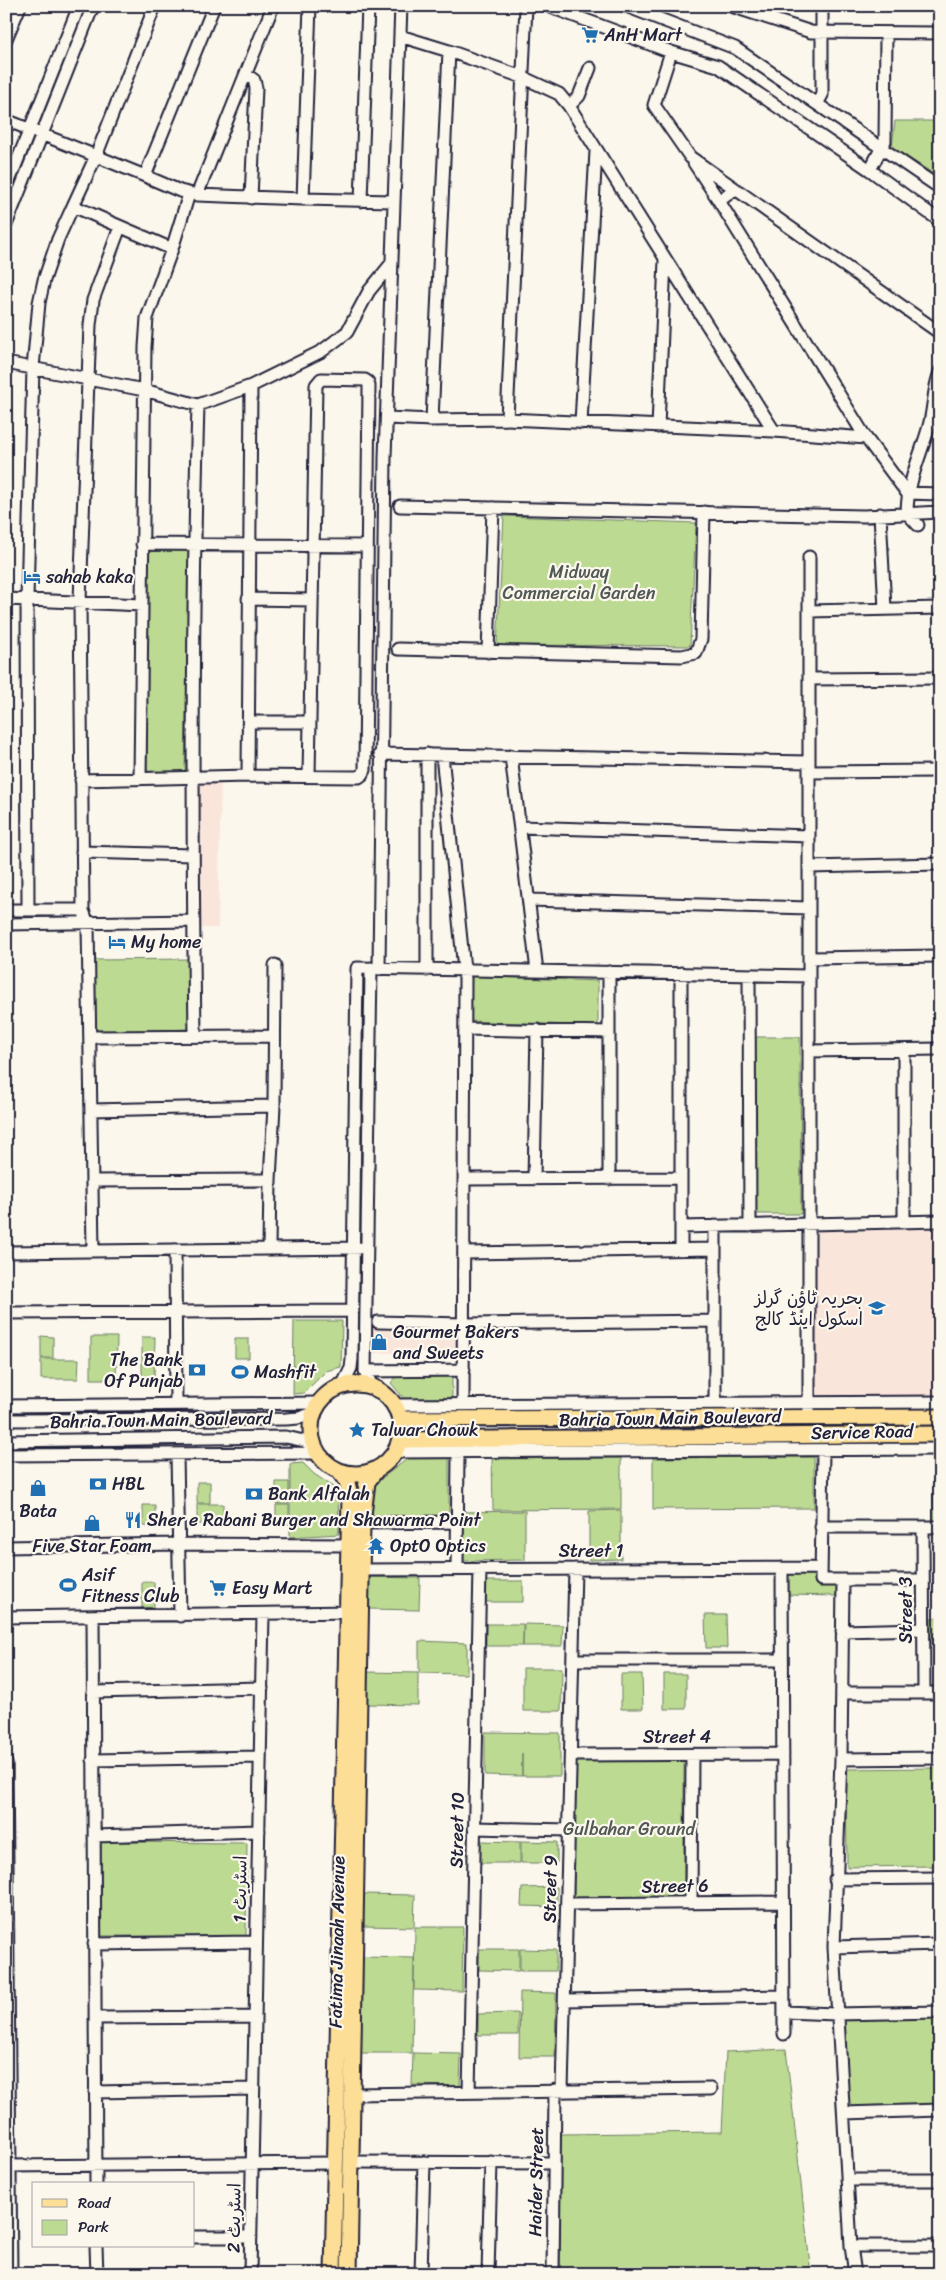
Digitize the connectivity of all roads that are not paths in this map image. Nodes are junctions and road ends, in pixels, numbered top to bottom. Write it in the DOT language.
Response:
graph roads {
  1 [pos="20,6"];
  2 [pos="79,6"];
  3 [pos="94,6"];
  4 [pos="155,6"];
  5 [pos="214,6"];
  6 [pos="273,6"];
  7 [pos="310,6"];
  8 [pos="368,6"];
  9 [pos="401,6"];
  10 [pos="526,6"];
  11 [pos="548,6"];
  12 [pos="626,6"];
  13 [pos="731,6"];
  14 [pos="822,6"];
  15 [pos="822,33"];
  16 [pos="886,33"];
  17 [pos="940,33"];
  18 [pos="400,36"];
  19 [pos="6,39"];
  20 [pos="449,51"];
  21 [pos="671,52"];
  22 [pos="590,68"];
  23 [pos="247,75"];
  24 [pos="522,77"];
  25 [pos="817,104"];
  26 [pos="569,106"];
  27 [pos="6,120"];
  28 [pos="29,129"];
  29 [pos="42,134"];
  30 [pos="882,148"];
  31 [pos="596,151"];
  32 [pos="96,156"];
  33 [pos="690,157"];
  34 [pos="870,170"];
  35 [pos="145,176"];
  36 [pos="940,188"];
  37 [pos="6,189"];
  38 [pos="735,189"];
  39 [pos="193,194"];
  40 [pos="251,198"];
  41 [pos="302,199"];
  42 [pos="361,200"];
  43 [pos="394,201"];
  44 [pos="719,201"];
  45 [pos="73,206"];
  46 [pos="940,221"];
  47 [pos="6,226"];
  48 [pos="120,228"];
  49 [pos="172,249"];
  50 [pos="665,260"];
  51 [pos="391,264"];
  52 [pos="940,333"];
  53 [pos="6,363"];
  54 [pos="33,368"];
  55 [pos="940,372"];
  56 [pos="88,378"];
  57 [pos="250,386"];
  58 [pos="144,390"];
  59 [pos="198,405"];
  60 [pos="387,418"];
  61 [pos="507,419"];
  62 [pos="432,420"];
  63 [pos="581,423"];
  64 [pos="658,427"];
  65 [pos="774,431"];
  66 [pos="866,438"];
  67 [pos="907,493"];
  68 [pos="940,494"];
  69 [pos="400,506"];
  70 [pos="493,508"];
  71 [pos="704,512"];
  72 [pos="907,512"];
  73 [pos="940,512"];
  74 [pos="880,514"];
  75 [pos="918,524"];
  76 [pos="142,544"];
  77 [pos="194,545"];
  78 [pos="248,546"];
  79 [pos="367,546"];
  80 [pos="313,547"];
  81 [pos="809,557"];
  82 [pos="248,598"];
  83 [pos="6,599"];
  84 [pos="27,599"];
  85 [pos="312,600"];
  86 [pos="80,601"];
  87 [pos="142,604"];
  88 [pos="940,608"];
  89 [pos="885,609"];
  90 [pos="809,611"];
  91 [pos="398,649"];
  92 [pos="488,652"];
  93 [pos="940,678"];
  94 [pos="809,679"];
  95 [pos="249,722"];
  96 [pos="310,722"];
  97 [pos="380,754"];
  98 [pos="427,754"];
  99 [pos="442,755"];
  100 [pos="511,756"];
  101 [pos="809,767"];
  102 [pos="940,771"];
  103 [pos="248,776"];
  104 [pos="309,776"];
  105 [pos="193,778"];
  106 [pos="140,779"];
  107 [pos="81,780"];
  108 [pos="520,827"];
  109 [pos="809,836"];
  110 [pos="82,852"];
  111 [pos="192,855"];
  112 [pos="940,864"];
  113 [pos="809,867"];
  114 [pos="529,900"];
  115 [pos="809,908"];
  116 [pos="6,910"];
  117 [pos="28,910"];
  118 [pos="83,910"];
  119 [pos="193,922"];
  120 [pos="6,924"];
  121 [pos="88,924"];
  122 [pos="940,956"];
  123 [pos="809,958"];
  124 [pos="275,965"];
  125 [pos="375,969"];
  126 [pos="427,970"];
  127 [pos="464,970"];
  128 [pos="537,971"];
  129 [pos="609,972"];
  130 [pos="681,973"];
  131 [pos="749,975"];
  132 [pos="809,976"];
  133 [pos="465,1029"];
  134 [pos="537,1030"];
  135 [pos="609,1032"];
  136 [pos="195,1035"];
  137 [pos="274,1036"];
  138 [pos="90,1037"];
  139 [pos="940,1049"];
  140 [pos="904,1050"];
  141 [pos="809,1051"];
  142 [pos="274,1106"];
  143 [pos="91,1110"];
  144 [pos="681,1178"];
  145 [pos="465,1179"];
  146 [pos="534,1179"];
  147 [pos="609,1179"];
  148 [pos="92,1180"];
  149 [pos="270,1180"];
  150 [pos="940,1221"];
  151 [pos="904,1222"];
  152 [pos="810,1224"];
  153 [pos="715,1226"];
  154 [pos="750,1226"];
  155 [pos="681,1227"];
  156 [pos="366,1247"];
  157 [pos="353,1248"];
  158 [pos="269,1249"];
  159 [pos="715,1249"];
  160 [pos="175,1250"];
  161 [pos="681,1250"];
  162 [pos="93,1251"];
  163 [pos="6,1252"];
  164 [pos="464,1253"];
  165 [pos="353,1311"];
  166 [pos="175,1312"];
  167 [pos="6,1313"];
  168 [pos="715,1321"];
  169 [pos="378,1322"];
  170 [pos="464,1324"];
  171 [pos="464,1370"];
  172 [pos="365,1372"];
  173 [pos="342,1386"];
  174 [pos="372,1386"];
  175 [pos="715,1402"];
  176 [pos="810,1402"];
  177 [pos="940,1402"];
  178 [pos="176,1404"];
  179 [pos="463,1404"];
  180 [pos="6,1406"];
  181 [pos="317,1408"];
  182 [pos="398,1412"];
  183 [pos="940,1417"];
  184 [pos="809,1418"];
  185 [pos="6,1420"];
  186 [pos="940,1434"];
  187 [pos="815,1435"];
  188 [pos="6,1441"];
  189 [pos="398,1446"];
  190 [pos="940,1449"];
  191 [pos="317,1450"];
  192 [pos="819,1450"];
  193 [pos="458,1451"];
  194 [pos="177,1454"];
  195 [pos="6,1455"];
  196 [pos="376,1470"];
  197 [pos="339,1471"];
  198 [pos="458,1522"];
  199 [pos="362,1523"];
  200 [pos="821,1527"];
  201 [pos="923,1527"];
  202 [pos="940,1527"];
  203 [pos="178,1544"];
  204 [pos="348,1545"];
  205 [pos="6,1547"];
  206 [pos="782,1568"];
  207 [pos="820,1568"];
  208 [pos="457,1569"];
  209 [pos="480,1569"];
  210 [pos="575,1569"];
  211 [pos="362,1570"];
  212 [pos="923,1580"];
  213 [pos="843,1581"];
  214 [pos="354,1612"];
  215 [pos="263,1614"];
  216 [pos="93,1616"];
  217 [pos="180,1616"];
  218 [pos="6,1617"];
  219 [pos="923,1629"];
  220 [pos="842,1631"];
  221 [pos="573,1660"];
  222 [pos="782,1660"];
  223 [pos="262,1688"];
  224 [pos="93,1692"];
  225 [pos="940,1692"];
  226 [pos="842,1693"];
  227 [pos="924,1693"];
  228 [pos="783,1754"];
  229 [pos="571,1755"];
  230 [pos="692,1755"];
  231 [pos="260,1758"];
  232 [pos="940,1758"];
  233 [pos="841,1759"];
  234 [pos="94,1760"];
  235 [pos="6,1763"];
  236 [pos="474,1828"];
  237 [pos="569,1830"];
  238 [pos="259,1831"];
  239 [pos="94,1836"];
  240 [pos="940,1878"];
  241 [pos="835,1879"];
  242 [pos="783,1902"];
  243 [pos="691,1903"];
  244 [pos="567,1904"];
  245 [pos="256,1942"];
  246 [pos="94,1944"];
  247 [pos="940,1944"];
  248 [pos="834,1947"];
  249 [pos="784,1996"];
  250 [pos="565,2000"];
  251 [pos="784,2012"];
  252 [pos="940,2012"];
  253 [pos="836,2014"];
  254 [pos="255,2017"];
  255 [pos="95,2018"];
  256 [pos="784,2034"];
  257 [pos="253,2089"];
  258 [pos="711,2089"];
  259 [pos="559,2091"];
  260 [pos="95,2092"];
  261 [pos="469,2092"];
  262 [pos="353,2094"];
  263 [pos="940,2110"];
  264 [pos="844,2113"];
  265 [pos="352,2162"];
  266 [pos="424,2162"];
  267 [pos="491,2162"];
  268 [pos="335,2163"];
  269 [pos="553,2163"];
  270 [pos="252,2164"];
  271 [pos="95,2165"];
  272 [pos="8,2166"];
  273 [pos="847,2180"];
  274 [pos="940,2180"];
  275 [pos="96,2182"];
  276 [pos="251,2236"];
  277 [pos="195,2237"];
  278 [pos="851,2246"];
  279 [pos="940,2246"];
  280 [pos="96,2248"];
  281 [pos="11,2274"];
  282 [pos="97,2274"];
  283 [pos="250,2274"];
  284 [pos="333,2274"];
  285 [pos="349,2274"];
  286 [pos="421,2274"];
  287 [pos="488,2274"];
  288 [pos="553,2274"];
  289 [pos="855,2274"];
  1 -- 19 [label="street"];
  2 -- 28 [label="street"];
  3 -- 29 [label="street"];
  4 -- 32 [label="street"];
  5 -- 35 [label="street"];
  6 -- 23 [label="street"];
  7 -- 41 [label="street"];
  8 -- 42 [label="street"];
  9 -- 18 [label="street"];
  10 -- 24 [label="street"];
  11 -- 21 [label="street"];
  12 -- 25 [label="street"];
  13 -- 15 [label="street"];
  14 -- 15 [label="street"];
  15 -- 16 [label="street"];
  15 -- 25 [label="street"];
  16 -- 17 [label="street"];
  16 -- 30 [label="street"];
  18 -- 20 [label="street"];
  18 -- 43 [label="street"];
  20 -- 24 [label="street"];
  20 -- 62 [label="street"];
  21 -- 33 [label="street"];
  21 -- 34 [label="street"];
  22 -- 26 [label="street"];
  23 -- 39 [label="street"];
  23 -- 40 [label="street"];
  24 -- 26 [label="street"];
  24 -- 61 [label="street"];
  25 -- 30 [label="street"];
  26 -- 31 [label="street"];
  27 -- 28 [label="street"];
  28 -- 29 [label="street"];
  28 -- 37 [label="street"];
  29 -- 32 [label="street"];
  29 -- 47 [label="street"];
  30 -- 34 [label="street"];
  30 -- 36 [label="street"];
  31 -- 50 [label="street"];
  31 -- 63 [label="street"];
  32 -- 35 [label="street"];
  32 -- 45 [label="street"];
  33 -- 38 [label="street"];
  33 -- 44 [label="street"];
  34 -- 46 [label="street"];
  35 -- 39 [label="street"];
  38 -- 44 [label="street"];
  38 -- 52 [label="street"];
  39 -- 40 [label="street"];
  39 -- 49 [label="street"];
  40 -- 41 [label="street"];
  41 -- 42 [label="street"];
  42 -- 43 [label="street"];
  43 -- 51 [label="street"];
  44 -- 66 [label="street"];
  45 -- 48 [label="street"];
  45 -- 54 [label="street"];
  48 -- 49 [label="street"];
  48 -- 56 [label="street"];
  49 -- 58 [label="street"];
  50 -- 64 [label="street"];
  50 -- 65 [label="street"];
  51 -- 57 [label="street"];
  51 -- 60 [label="street"];
  53 -- 54 [label="street"];
  54 -- 56 [label="street"];
  54 -- 84 [label="street"];
  55 -- 67 [label="street"];
  56 -- 58 [label="street"];
  56 -- 86 [label="street"];
  57 -- 59 [label="street"];
  57 -- 78 [label="street"];
  58 -- 59 [label="street"];
  58 -- 76 [label="street"];
  59 -- 77 [label="street"];
  60 -- 62 [label="street"];
  60 -- 97 [label="street"];
  61 -- 62 [label="street"];
  61 -- 63 [label="street"];
  63 -- 64 [label="street"];
  64 -- 65 [label="street"];
  65 -- 66 [label="street"];
  66 -- 67 [label="street"];
  67 -- 68 [label="street"];
  67 -- 72 [label="street"];
  69 -- 70 [label="street"];
  70 -- 71 [label="street"];
  70 -- 92 [label="street"];
  71 -- 74 [label="street"];
  71 -- 92 [label="street"];
  72 -- 73 [label="street"];
  72 -- 74 [label="street"];
  72 -- 75 [label="street"];
  74 -- 89 [label="street"];
  76 -- 77 [label="street"];
  76 -- 87 [label="street"];
  77 -- 78 [label="street"];
  77 -- 105 [label="street"];
  78 -- 80 [label="street"];
  78 -- 82 [label="street"];
  79 -- 80 [label="street"];
  79 -- 80 [label="street"];
  79 -- 104 [label="street"];
  80 -- 85 [label="street"];
  81 -- 90 [label="street"];
  82 -- 85 [label="street"];
  82 -- 95 [label="street"];
  83 -- 84 [label="street"];
  84 -- 86 [label="street"];
  84 -- 117 [label="street"];
  85 -- 96 [label="street"];
  86 -- 87 [label="street"];
  86 -- 107 [label="street"];
  87 -- 106 [label="street"];
  88 -- 89 [label="street"];
  89 -- 90 [label="street"];
  90 -- 94 [label="street"];
  91 -- 92 [label="street"];
  93 -- 94 [label="street"];
  94 -- 101 [label="street"];
  95 -- 96 [label="street"];
  95 -- 103 [label="street"];
  96 -- 104 [label="street"];
  97 -- 98 [label="street"];
  97 -- 125 [label="street"];
  98 -- 99 [label="street"];
  98 -- 126 [label="street"];
  99 -- 100 [label="street"];
  99 -- 127 [label="street"];
  100 -- 101 [label="street"];
  100 -- 108 [label="street"];
  101 -- 102 [label="street"];
  101 -- 109 [label="street"];
  103 -- 104 [label="street"];
  103 -- 105 [label="street"];
  105 -- 106 [label="street"];
  105 -- 111 [label="street"];
  106 -- 107 [label="street"];
  107 -- 110 [label="street"];
  108 -- 109 [label="street"];
  108 -- 114 [label="street"];
  109 -- 113 [label="street"];
  110 -- 111 [label="street"];
  110 -- 118 [label="street"];
  111 -- 119 [label="street"];
  112 -- 113 [label="street"];
  113 -- 115 [label="street"];
  114 -- 115 [label="street"];
  114 -- 128 [label="street"];
  115 -- 123 [label="street"];
  116 -- 117 [label="street"];
  117 -- 118 [label="street"];
  118 -- 121 [label="street"];
  119 -- 121 [label="street"];
  119 -- 136 [label="street"];
  120 -- 121 [label="street"];
  121 -- 138 [label="street"];
  122 -- 123 [label="street"];
  123 -- 132 [label="street"];
  124 -- 137 [label="street"];
  125 -- 126 [label="street"];
  125 -- 156 [label="street"];
  125 -- 157 [label="street"];
  126 -- 127 [label="street"];
  127 -- 128 [label="street"];
  127 -- 133 [label="street"];
  128 -- 129 [label="street"];
  129 -- 130 [label="street"];
  129 -- 135 [label="street"];
  130 -- 131 [label="street"];
  130 -- 144 [label="street"];
  131 -- 132 [label="street"];
  131 -- 154 [label="street"];
  132 -- 141 [label="street"];
  133 -- 134 [label="street"];
  133 -- 145 [label="street"];
  134 -- 135 [label="street"];
  134 -- 146 [label="street"];
  135 -- 147 [label="street"];
  136 -- 137 [label="street"];
  136 -- 138 [label="street"];
  137 -- 142 [label="street"];
  138 -- 143 [label="street"];
  139 -- 140 [label="street"];
  140 -- 141 [label="street"];
  140 -- 151 [label="street"];
  141 -- 152 [label="street"];
  142 -- 143 [label="street"];
  142 -- 149 [label="street"];
  143 -- 148 [label="street"];
  144 -- 147 [label="street"];
  144 -- 155 [label="street"];
  145 -- 146 [label="street"];
  145 -- 164 [label="street"];
  146 -- 147 [label="street"];
  148 -- 149 [label="street"];
  148 -- 162 [label="street"];
  149 -- 158 [label="street"];
  150 -- 151 [label="street"];
  151 -- 152 [label="street"];
  152 -- 154 [label="street"];
  152 -- 176 [label="street"];
  153 -- 154 [label="street"];
  153 -- 155 [label="street"];
  153 -- 159 [label="street"];
  155 -- 161 [label="street"];
  156 -- 157 [label="street"];
  156 -- 172 [label="street"];
  157 -- 158 [label="street"];
  157 -- 165 [label="street"];
  158 -- 160 [label="street"];
  159 -- 161 [label="street"];
  159 -- 168 [label="street"];
  160 -- 162 [label="street"];
  160 -- 166 [label="street"];
  161 -- 164 [label="street"];
  162 -- 163 [label="street"];
  164 -- 170 [label="street"];
  165 -- 166 [label="street"];
  165 -- 173 [label="street"];
  166 -- 167 [label="street"];
  166 -- 178 [label="street"];
  168 -- 170 [label="street"];
  168 -- 175 [label="street"];
  169 -- 170 [label="street"];
  170 -- 171 [label="street"];
  171 -- 172 [label="street"];
  171 -- 179 [label="street"];
  172 -- 174 [label="street"];
  173 -- 174 [label="main road"];
  173 -- 181 [label="main road"];
  174 -- 182 [label="main road"];
  175 -- 176 [label="street"];
  175 -- 179 [label="street"];
  176 -- 177 [label="street"];
  176 -- 184 [label="street"];
  178 -- 180 [label="street"];
  178 -- 181 [label="street"];
  179 -- 182 [label="street"];
  181 -- 185 [label="street, Bahria Town Main Boulevard"];
  181 -- 191 [label="main road"];
  182 -- 184 [label="main road, Bahria Town Main Boulevard"];
  182 -- 189 [label="main road"];
  183 -- 184 [label="main road, Bahria Town Main Boulevard"];
  186 -- 187 [label="main road, Bahria Town Main Boulevard"];
  187 -- 189 [label="main road, Bahria Town Main Boulevard"];
  187 -- 192 [label="street"];
  188 -- 191 [label="street, Bahria Town Main Boulevard"];
  189 -- 193 [label="street, Service Road"];
  189 -- 196 [label="main road"];
  190 -- 192 [label="street, Service Road"];
  191 -- 194 [label="street"];
  191 -- 197 [label="main road"];
  192 -- 193 [label="street, Service Road"];
  192 -- 200 [label="street"];
  193 -- 198 [label="street"];
  194 -- 195 [label="street"];
  194 -- 203 [label="street"];
  196 -- 197 [label="main road"];
  196 -- 199 [label="main road, Fatima Jinaah Avenue"];
  197 -- 204 [label="main road, Fatima Jinaah Avenue"];
  198 -- 199 [label="street"];
  198 -- 208 [label="street"];
  199 -- 211 [label="main road, Fatima Jinaah Avenue"];
  200 -- 201 [label="street"];
  200 -- 207 [label="street"];
  201 -- 202 [label="street"];
  201 -- 212 [label="street, Street 3"];
  203 -- 204 [label="street"];
  203 -- 205 [label="street"];
  203 -- 217 [label="street"];
  204 -- 214 [label="main road, Fatima Jinaah Avenue"];
  206 -- 207 [label="street, Street 1"];
  206 -- 210 [label="street, Street 1"];
  206 -- 222 [label="street"];
  207 -- 213 [label="street"];
  208 -- 209 [label="street, Street 1"];
  208 -- 211 [label="street, Street 1"];
  209 -- 210 [label="street, Street 1"];
  209 -- 236 [label="street, Street 10"];
  210 -- 221 [label="street, Street 9"];
  211 -- 214 [label="main road, Fatima Jinaah Avenue"];
  212 -- 213 [label="street"];
  212 -- 219 [label="street, Street 3"];
  213 -- 220 [label="street"];
  214 -- 215 [label="street"];
  214 -- 262 [label="main road, Fatima Jinaah Avenue"];
  214 -- 268 [label="main road, Fatima Jinaah Avenue"];
  215 -- 217 [label="street"];
  215 -- 223 [label="street, اسٹریٹ 1"];
  216 -- 217 [label="street"];
  216 -- 218 [label="street"];
  216 -- 224 [label="street"];
  219 -- 220 [label="street"];
  219 -- 227 [label="street, Street 3"];
  220 -- 226 [label="street"];
  221 -- 222 [label="street"];
  221 -- 229 [label="street, Street 9"];
  222 -- 228 [label="street"];
  223 -- 224 [label="street"];
  223 -- 231 [label="street, اسٹریٹ 1"];
  224 -- 234 [label="street"];
  225 -- 227 [label="street"];
  226 -- 227 [label="street"];
  226 -- 233 [label="street"];
  228 -- 230 [label="street, Street 4"];
  228 -- 242 [label="street"];
  229 -- 230 [label="street, Street 4"];
  229 -- 237 [label="street, Street 9"];
  230 -- 243 [label="street"];
  231 -- 234 [label="street"];
  231 -- 238 [label="street, اسٹریٹ 1"];
  232 -- 233 [label="street"];
  233 -- 241 [label="street"];
  234 -- 239 [label="street"];
  235 -- 272 [label="street"];
  236 -- 237 [label="street"];
  236 -- 261 [label="street, Street 10"];
  237 -- 244 [label="street, Street 9"];
  238 -- 239 [label="street"];
  238 -- 245 [label="street, اسٹریٹ 1"];
  239 -- 246 [label="street"];
  240 -- 241 [label="street"];
  241 -- 248 [label="street"];
  242 -- 243 [label="street, Street 6"];
  242 -- 249 [label="street"];
  243 -- 244 [label="street, Street 6"];
  244 -- 250 [label="street, Street 9"];
  245 -- 246 [label="street"];
  245 -- 254 [label="street, اسٹریٹ 1"];
  246 -- 255 [label="street"];
  247 -- 248 [label="street"];
  248 -- 253 [label="street"];
  249 -- 250 [label="street"];
  249 -- 251 [label="street"];
  250 -- 259 [label="street, Street 9"];
  251 -- 253 [label="street"];
  251 -- 256 [label="street"];
  252 -- 253 [label="street"];
  253 -- 264 [label="street"];
  254 -- 255 [label="street"];
  254 -- 257 [label="street, اسٹریٹ 1"];
  255 -- 260 [label="street"];
  257 -- 260 [label="street"];
  257 -- 270 [label="street, اسٹریٹ 1"];
  258 -- 259 [label="street"];
  259 -- 261 [label="street"];
  259 -- 269 [label="street, Haider Street"];
  260 -- 271 [label="street"];
  261 -- 262 [label="street"];
  262 -- 265 [label="main road, Fatima Jinaah Avenue"];
  263 -- 264 [label="street"];
  264 -- 273 [label="street"];
  265 -- 266 [label="street"];
  265 -- 285 [label="main road, Fatima Jinaah Avenue"];
  266 -- 267 [label="street"];
  266 -- 286 [label="street"];
  267 -- 269 [label="street"];
  267 -- 287 [label="street"];
  268 -- 270 [label="street"];
  268 -- 284 [label="main road, Fatima Jinaah Avenue"];
  269 -- 288 [label="street, Haider Street"];
  270 -- 271 [label="street"];
  270 -- 276 [label="street, اسٹریٹ 2"];
  271 -- 272 [label="street"];
  271 -- 275 [label="street"];
  272 -- 281 [label="street"];
  273 -- 274 [label="street"];
  273 -- 278 [label="street"];
  276 -- 277 [label="street"];
  276 -- 283 [label="street, اسٹریٹ 2"];
  278 -- 279 [label="street"];
  278 -- 289 [label="street"];
  280 -- 282 [label="street"];
}
